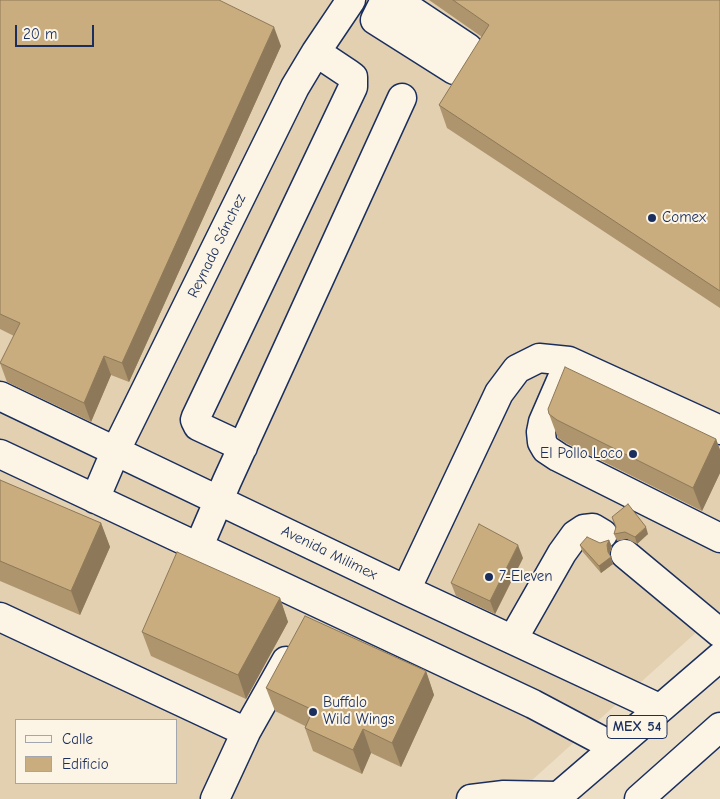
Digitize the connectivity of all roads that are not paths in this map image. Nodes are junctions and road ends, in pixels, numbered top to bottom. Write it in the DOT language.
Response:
graph roads {
  1 [pos="351,0"];
  2 [pos="316,52"];
  3 [pos="402,98"];
  4 [pos="569,361"];
  5 [pos="0,396"];
  6 [pos="720,430"];
  7 [pos="243,447"];
  8 [pos="116,450"];
  9 [pos="0,454"];
  10 [pos="94,499"];
  11 [pos="218,500"];
  12 [pos="602,534"];
  13 [pos="720,538"];
  14 [pos="199,546"];
  15 [pos="625,554"];
  16 [pos="406,590"];
  17 [pos="317,602"];
  18 [pos="0,617"];
  19 [pos="720,633"];
  20 [pos="512,640"];
  21 [pos="720,657"];
  22 [pos="659,708"];
  23 [pos="720,727"];
  24 [pos="246,732"];
  25 [pos="614,747"];
  26 [pos="556,798"];
  27 [pos="215,799"];
  28 [pos="471,799"];
  29 [pos="639,799"];
  1 -- 2 [label="main road, Reynado Sánchez"];
  2 -- 7 [label="main road"];
  2 -- 8 [label="main road, Reynado Sánchez"];
  3 -- 7 [label="main road"];
  4 -- 6 [label="main road"];
  4 -- 13 [label="main road"];
  4 -- 16 [label="main road"];
  5 -- 8 [label="main road, Avenida Milimex"];
  7 -- 11 [label="main road"];
  8 -- 10 [label="main road, Reynado Sánchez"];
  8 -- 11 [label="main road, Avenida Milimex"];
  9 -- 10 [label="main road"];
  10 -- 14 [label="main road"];
  11 -- 14 [label="main road"];
  11 -- 16 [label="main road, Avenida Milimex"];
  12 -- 20 [label="main road"];
  14 -- 17 [label="main road"];
  15 -- 19 [label="main road"];
  16 -- 20 [label="main road, Avenida Milimex"];
  17 -- 24 [label="main road"];
  17 -- 25 [label="main road"];
  18 -- 24 [label="main road"];
  20 -- 22 [label="main road, Avenida Milimex"];
  21 -- 22 [label="main road, MEX 54"];
  22 -- 25 [label="main road, MEX 54"];
  23 -- 29 [label="main road"];
  24 -- 27 [label="main road"];
  25 -- 26 [label="main road, MEX 54"];
  26 -- 28 [label="main road"];
}
